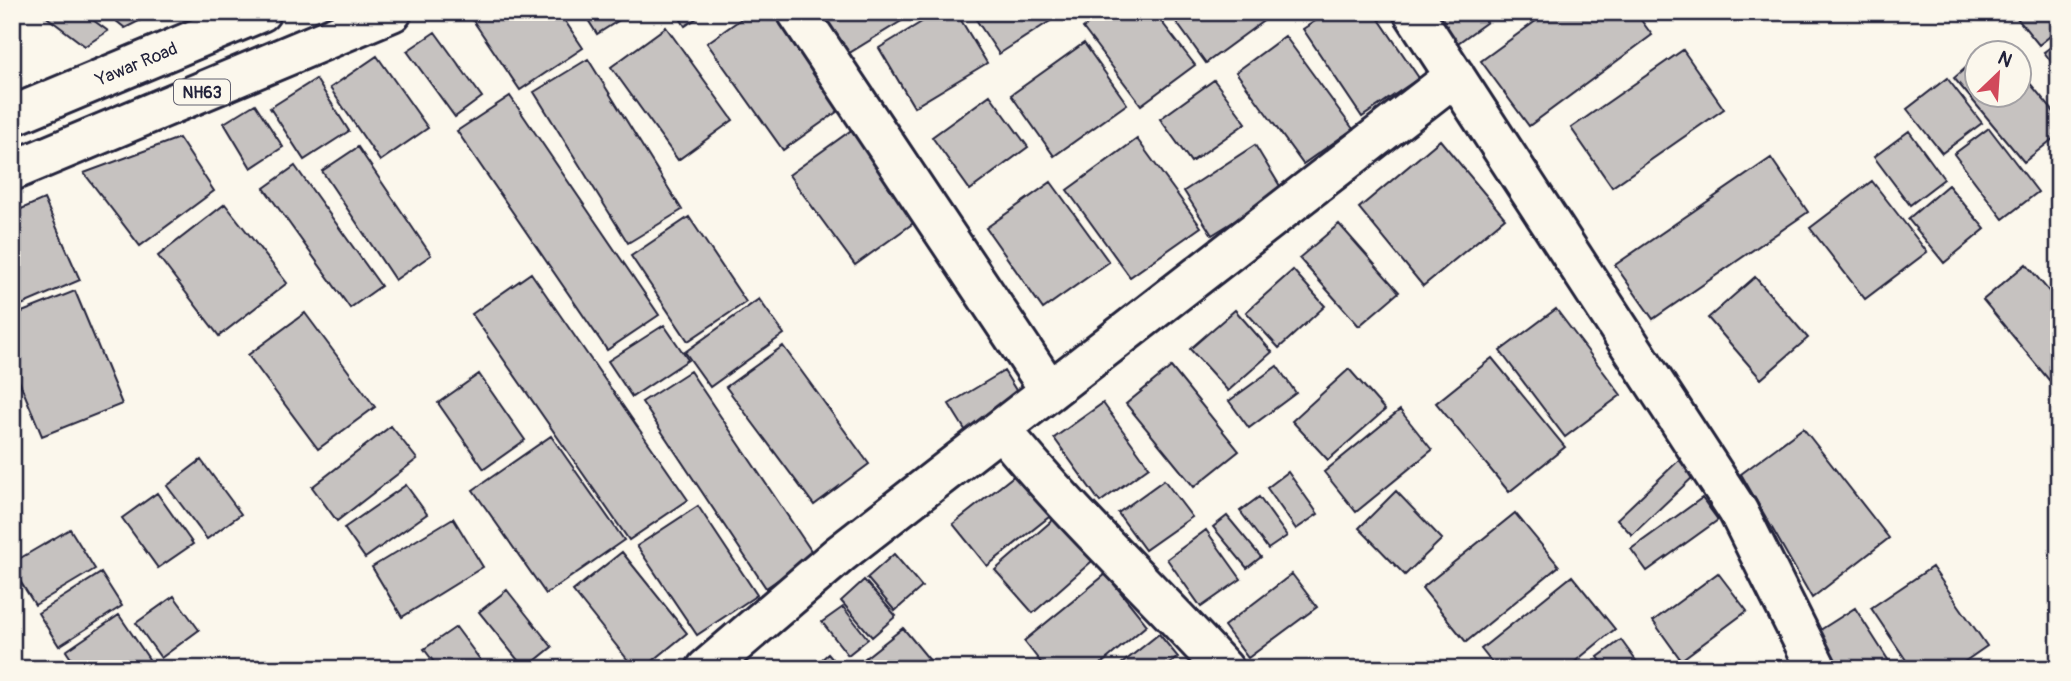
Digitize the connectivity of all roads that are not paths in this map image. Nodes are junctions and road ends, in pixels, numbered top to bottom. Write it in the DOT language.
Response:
graph roads {
  1 [pos="261,12"];
  2 [pos="392,12"];
  3 [pos="797,12"];
  4 [pos="1413,12"];
  5 [pos="1455,76"];
  6 [pos="12,116"];
  7 [pos="12,171"];
  8 [pos="1050,391"];
  9 [pos="1001,429"];
  10 [pos="706,669"];
  11 [pos="1224,669"];
  12 [pos="1817,669"];
  1 -- 6 [label="main road, Yawar Road"];
  2 -- 7 [label="main road, NH63"];
  3 -- 8 [label="main road"];
  4 -- 5 [label="main road"];
  5 -- 8 [label="main road"];
  5 -- 12 [label="main road"];
  8 -- 9 [label="main road"];
  9 -- 10 [label="main road"];
  9 -- 11 [label="main road"];
}
